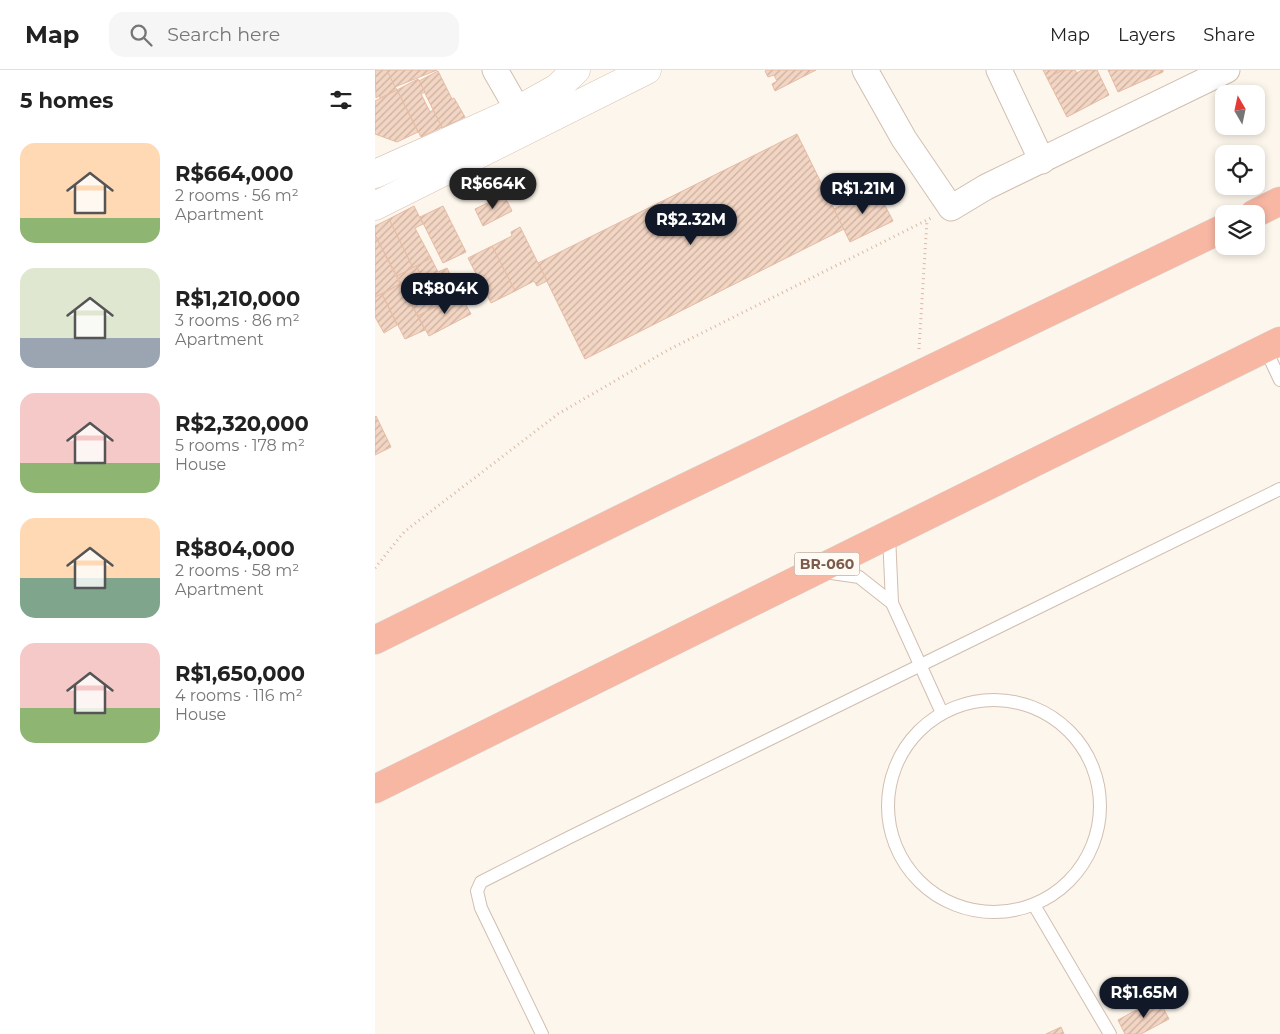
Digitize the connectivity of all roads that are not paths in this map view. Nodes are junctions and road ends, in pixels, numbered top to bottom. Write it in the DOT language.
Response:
graph roads {
  1 [pos="495,70"];
  2 [pos="576,70"];
  3 [pos="647,70"];
  4 [pos="865,70"];
  5 [pos="999,70"];
  6 [pos="1227,70"];
  7 [pos="517,110"];
  8 [pos="1042,161"];
  9 [pos="375,174"];
  10 [pos="375,206"];
  11 [pos="1215,232"];
  12 [pos="1272,344"];
  13 [pos="1280,380"];
  14 [pos="1280,489"];
  15 [pos="889,535"];
  16 [pos="815,571"];
  17 [pos="893,604"];
  18 [pos="380,636"];
  19 [pos="921,666"];
  20 [pos="942,713"];
  21 [pos="375,789"];
  22 [pos="1035,905"];
  23 [pos="542,1034"];
  24 [pos="1110,1034"];
  1 -- 7 [label="street"];
  2 -- 7 [label="street"];
  3 -- 10 [label="street"];
  4 -- 8 [label="street"];
  5 -- 8 [label="street"];
  6 -- 8 [label="street"];
  7 -- 9 [label="street"];
  11 -- 18 [label="highway"];
  12 -- 13 [label="lane"];
  12 -- 15 [label="highway, BR-060"];
  14 -- 19 [label="lane"];
  15 -- 16 [label="highway, BR-060"];
  15 -- 17 [label="lane"];
  16 -- 17 [label="lane"];
  16 -- 21 [label="highway, BR-060"];
  17 -- 19 [label="lane"];
  19 -- 20 [label="lane"];
  19 -- 23 [label="lane"];
  20 -- 22 [label="lane"];
  20 -- 22 [label="lane"];
  22 -- 24 [label="lane"];
}
